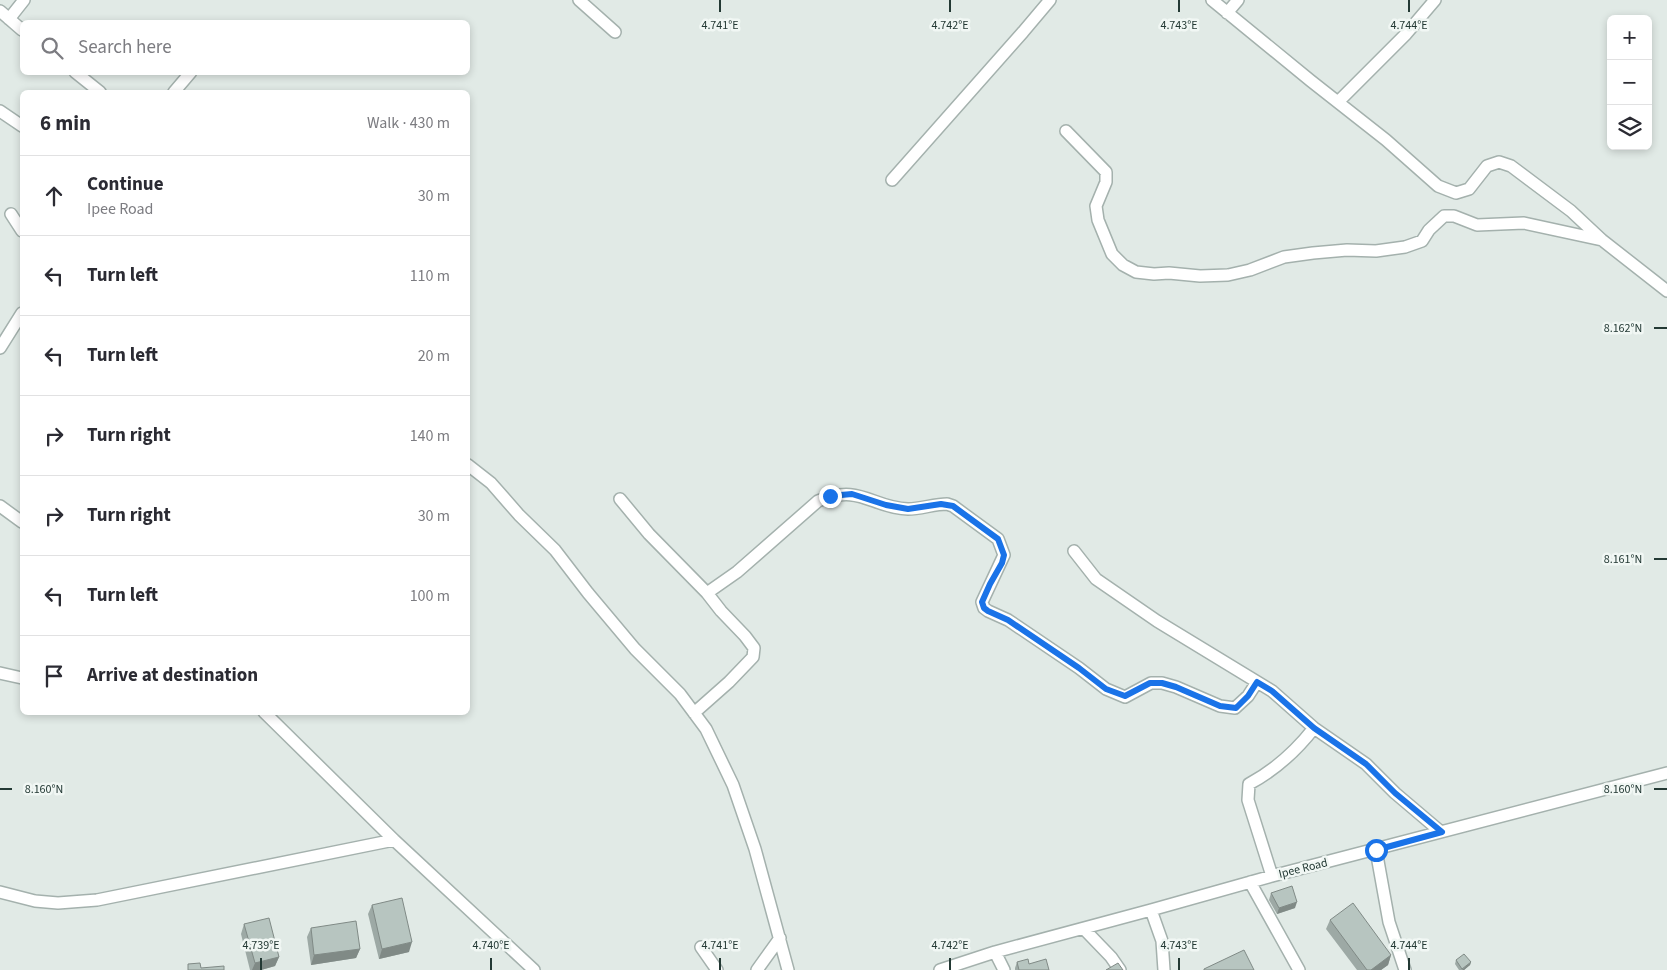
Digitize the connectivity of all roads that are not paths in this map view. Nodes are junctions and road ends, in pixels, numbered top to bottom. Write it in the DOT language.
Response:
graph roads {
  1 [pos="24,0"];
  2 [pos="579,0"];
  3 [pos="1050,0"];
  4 [pos="1212,0"];
  5 [pos="1238,0"];
  6 [pos="1435,0"];
  7 [pos="1227,13"];
  8 [pos="5,15"];
  9 [pos="20,28"];
  10 [pos="615,32"];
  11 [pos="79,75"];
  12 [pos="188,75"];
  13 [pos="98,90"];
  14 [pos="176,90"];
  15 [pos="1338,102"];
  16 [pos="0,111"];
  17 [pos="20,125"];
  18 [pos="1066,131"];
  19 [pos="892,180"];
  20 [pos="11,214"];
  21 [pos="20,228"];
  22 [pos="1602,240"];
  23 [pos="1667,291"];
  24 [pos="20,316"];
  25 [pos="0,348"];
  26 [pos="470,467"];
  27 [pos="620,499"];
  28 [pos="0,506"];
  29 [pos="20,521"];
  30 [pos="1074,551"];
  31 [pos="707,593"];
  32 [pos="0,673"];
  33 [pos="20,678"];
  34 [pos="1257,682"];
  35 [pos="694,713"];
  36 [pos="267,715"];
  37 [pos="1314,728"];
  38 [pos="1667,773"];
  39 [pos="1442,832"];
  40 [pos="394,840"];
  41 [pos="1376,850"];
  42 [pos="1272,876"];
  43 [pos="1250,882"];
  44 [pos="0,892"];
  45 [pos="1152,910"];
  46 [pos="1084,929"];
  47 [pos="780,938"];
  48 [pos="701,947"];
  49 [pos="995,952"];
  50 [pos="534,970"];
  51 [pos="717,970"];
  52 [pos="757,970"];
  53 [pos="788,970"];
  54 [pos="940,970"];
  55 [pos="1004,970"];
  56 [pos="1120,970"];
  57 [pos="1164,970"];
  58 [pos="1299,970"];
  59 [pos="1405,970"];
  1 -- 8 [label="street"];
  2 -- 10 [label="street"];
  3 -- 19 [label="street"];
  4 -- 7 [label="street"];
  5 -- 7 [label="street"];
  6 -- 15 [label="street"];
  7 -- 15 [label="street"];
  8 -- 9 [label="street"];
  11 -- 13 [label="street"];
  12 -- 14 [label="street"];
  15 -- 22 [label="street"];
  16 -- 17 [label="street"];
  18 -- 22 [label="street"];
  20 -- 21 [label="street"];
  22 -- 23 [label="street"];
  24 -- 25 [label="street"];
  26 -- 35 [label="street"];
  27 -- 31 [label="street"];
  28 -- 29 [label="street"];
  30 -- 34 [label="street"];
  31 -- 34 [label="street"];
  31 -- 35 [label="street"];
  32 -- 33 [label="street"];
  34 -- 37 [label="street"];
  35 -- 47 [label="street"];
  36 -- 40 [label="street"];
  37 -- 39 [label="street"];
  37 -- 42 [label="street"];
  38 -- 39 [label="street, Ipee Road"];
  39 -- 41 [label="street, Ipee Road"];
  40 -- 44 [label="street"];
  40 -- 50 [label="street"];
  41 -- 42 [label="street, Ipee Road"];
  41 -- 59 [label="street"];
  42 -- 43 [label="street, Ipee Road"];
  43 -- 45 [label="street, Ipee Road"];
  43 -- 58 [label="street"];
  45 -- 46 [label="street, Ipee Road"];
  45 -- 57 [label="street"];
  46 -- 49 [label="street, Ipee Road"];
  46 -- 56 [label="street"];
  47 -- 52 [label="street"];
  47 -- 53 [label="street"];
  48 -- 51 [label="street"];
  49 -- 54 [label="street, Ipee Road"];
  49 -- 55 [label="street"];
}
